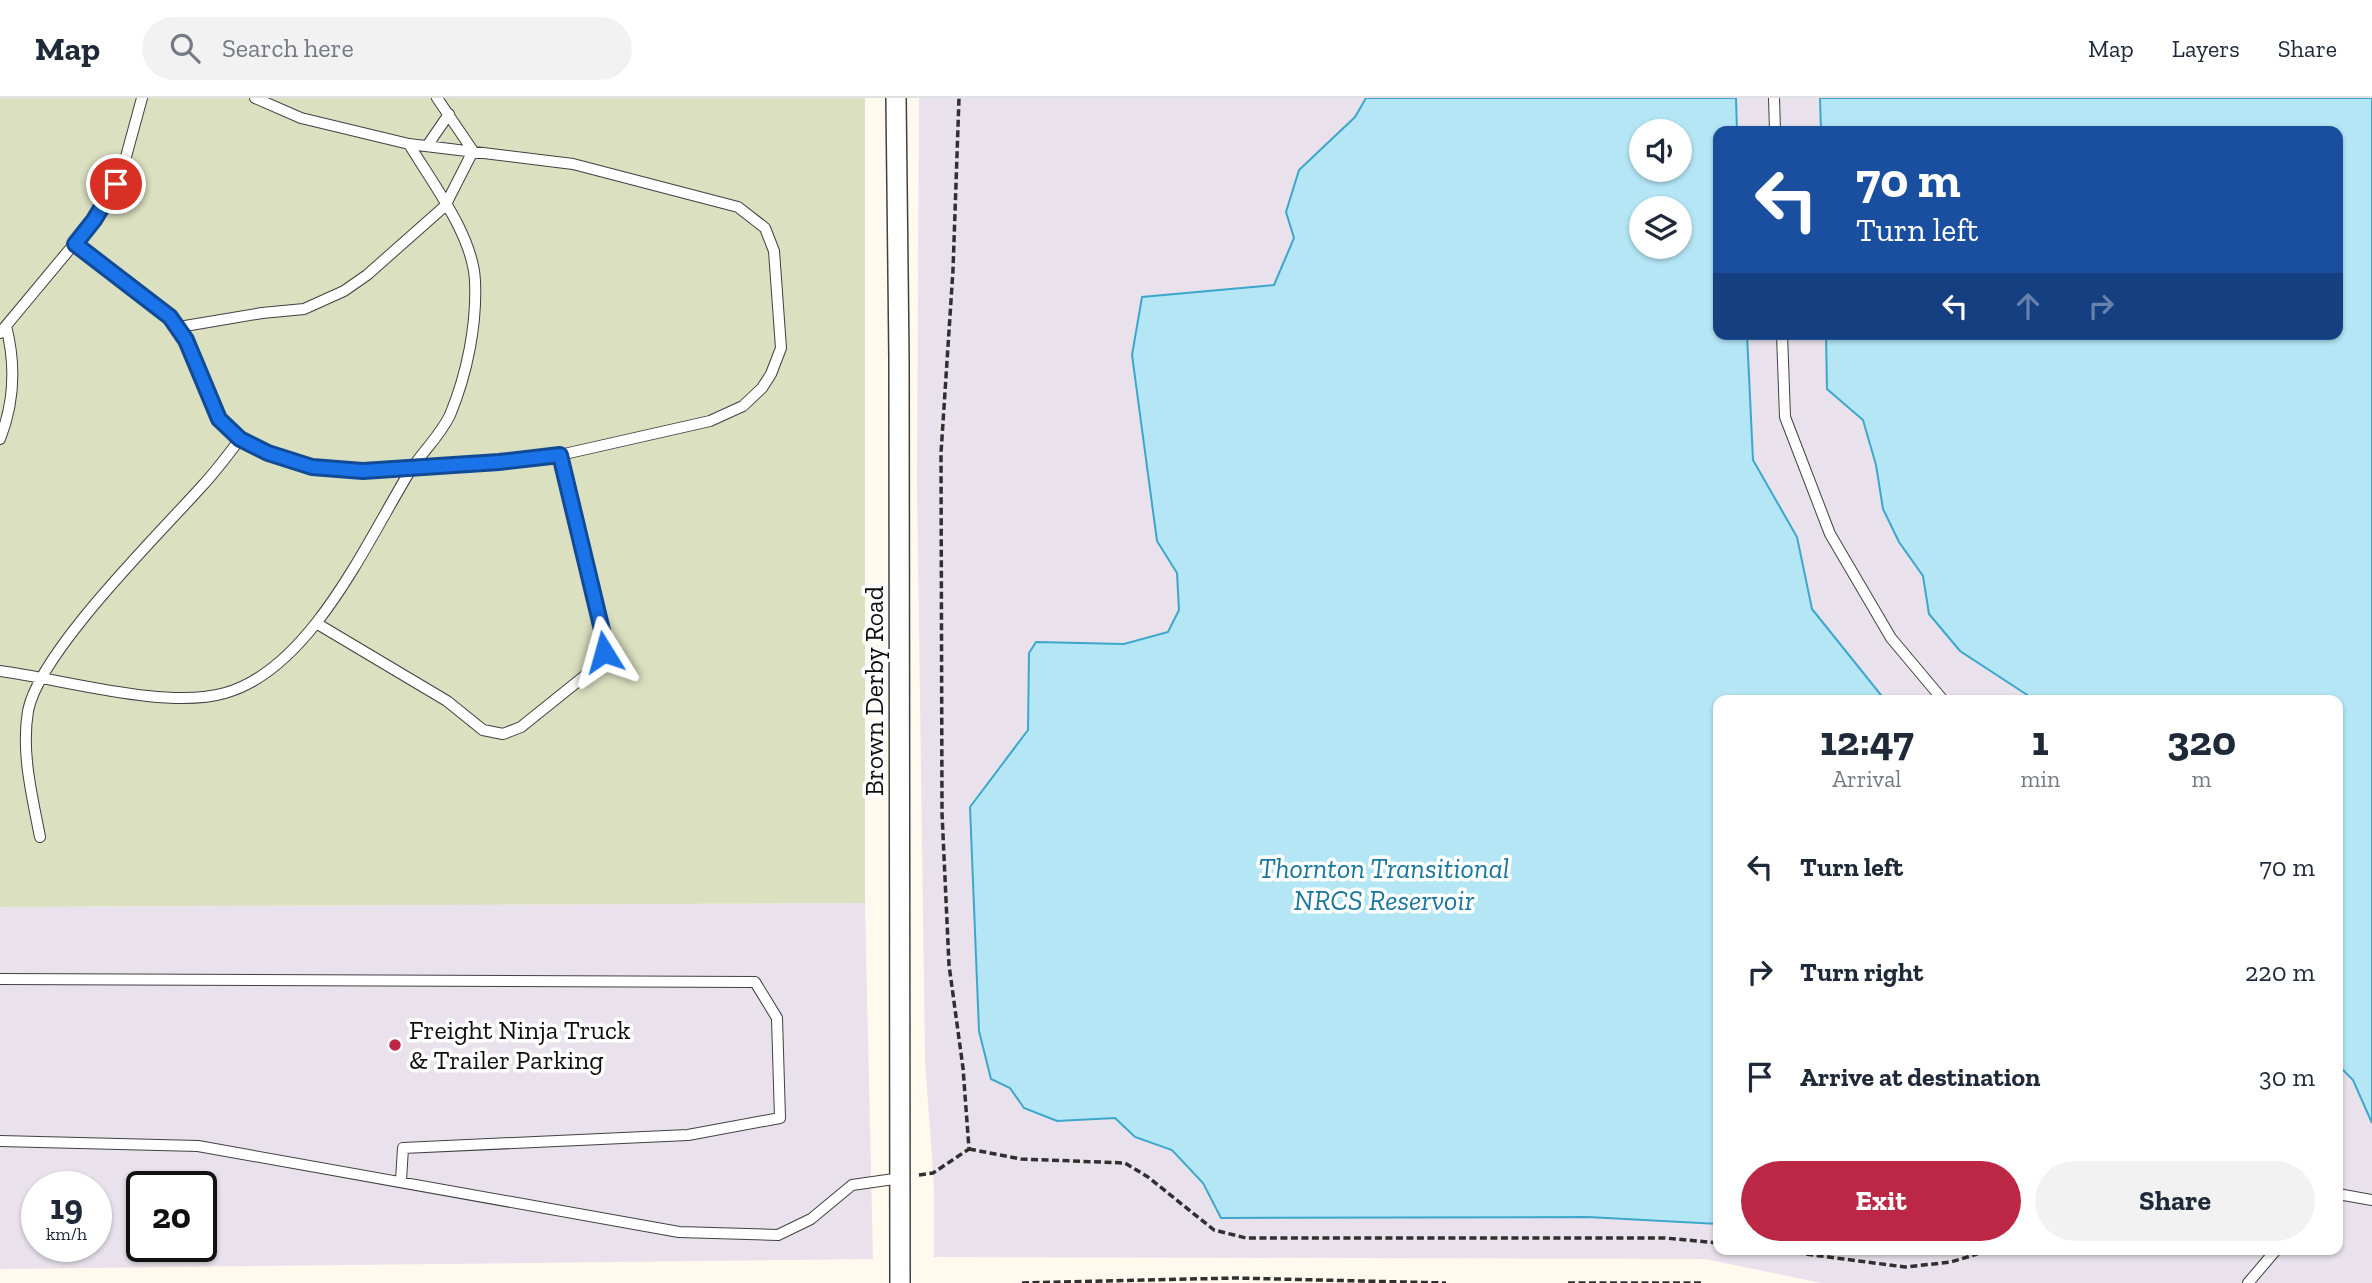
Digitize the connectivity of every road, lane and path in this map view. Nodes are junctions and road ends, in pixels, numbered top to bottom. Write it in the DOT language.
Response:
graph roads {
  1 [pos="142,98"];
  2 [pos="255,98"];
  3 [pos="437,98"];
  4 [pos="896,98"];
  5 [pos="958,98"];
  6 [pos="1774,98"];
  7 [pos="449,114"];
  8 [pos="1775,126"];
  9 [pos="409,144"];
  10 [pos="427,146"];
  11 [pos="473,151"];
  12 [pos="445,206"];
  13 [pos="75,244"];
  14 [pos="179,327"];
  15 [pos="3,329"];
  16 [pos="1782,340"];
  17 [pos="0,439"];
  18 [pos="240,439"];
  19 [pos="560,455"];
  20 [pos="413,467"];
  21 [pos="316,623"];
  22 [pos="0,671"];
  23 [pos="42,676"];
  24 [pos="1939,695"];
  25 [pos="40,837"];
  26 [pos="0,979"];
  27 [pos="0,1141"];
  28 [pos="969,1149"];
  29 [pos="901,1178"];
  30 [pos="401,1180"];
  31 [pos="2343,1195"];
  32 [pos="2372,1200"];
  33 [pos="1713,1243"];
  34 [pos="1813,1255"];
  35 [pos="1974,1255"];
  36 [pos="2272,1255"];
  37 [pos="900,1283"];
  38 [pos="1022,1283"];
  39 [pos="1446,1283"];
  40 [pos="1568,1283"];
  41 [pos="1703,1283"];
  42 [pos="2248,1283"];
  1 -- 13 [label="lane"];
  2 -- 9 [label="lane"];
  3 -- 7 [label="lane"];
  4 -- 29 [label="street, Brown Derby Road"];
  5 -- 28 [label="path"];
  6 -- 8 [label="lane"];
  7 -- 10 [label="lane"];
  7 -- 11 [label="lane"];
  9 -- 10 [label="lane"];
  9 -- 12 [label="lane"];
  10 -- 11 [label="lane"];
  11 -- 12 [label="lane"];
  11 -- 19 [label="lane"];
  12 -- 14 [label="lane"];
  12 -- 20 [label="lane"];
  13 -- 14 [label="lane"];
  13 -- 15 [label="lane"];
  14 -- 18 [label="lane"];
  15 -- 17 [label="lane"];
  16 -- 24 [label="lane"];
  18 -- 20 [label="lane"];
  18 -- 23 [label="lane"];
  19 -- 20 [label="lane"];
  19 -- 21 [label="lane"];
  20 -- 21 [label="lane"];
  21 -- 23 [label="lane"];
  22 -- 23 [label="lane"];
  23 -- 25 [label="lane"];
  26 -- 30 [label="lane"];
  27 -- 30 [label="lane"];
  28 -- 29 [label="path"];
  28 -- 33 [label="path"];
  29 -- 30 [label="lane"];
  29 -- 37 [label="street, Brown Derby Road"];
  31 -- 32 [label="lane"];
  34 -- 35 [label="path"];
  36 -- 42 [label="lane"];
  38 -- 39 [label="path"];
  40 -- 41 [label="path"];
}
